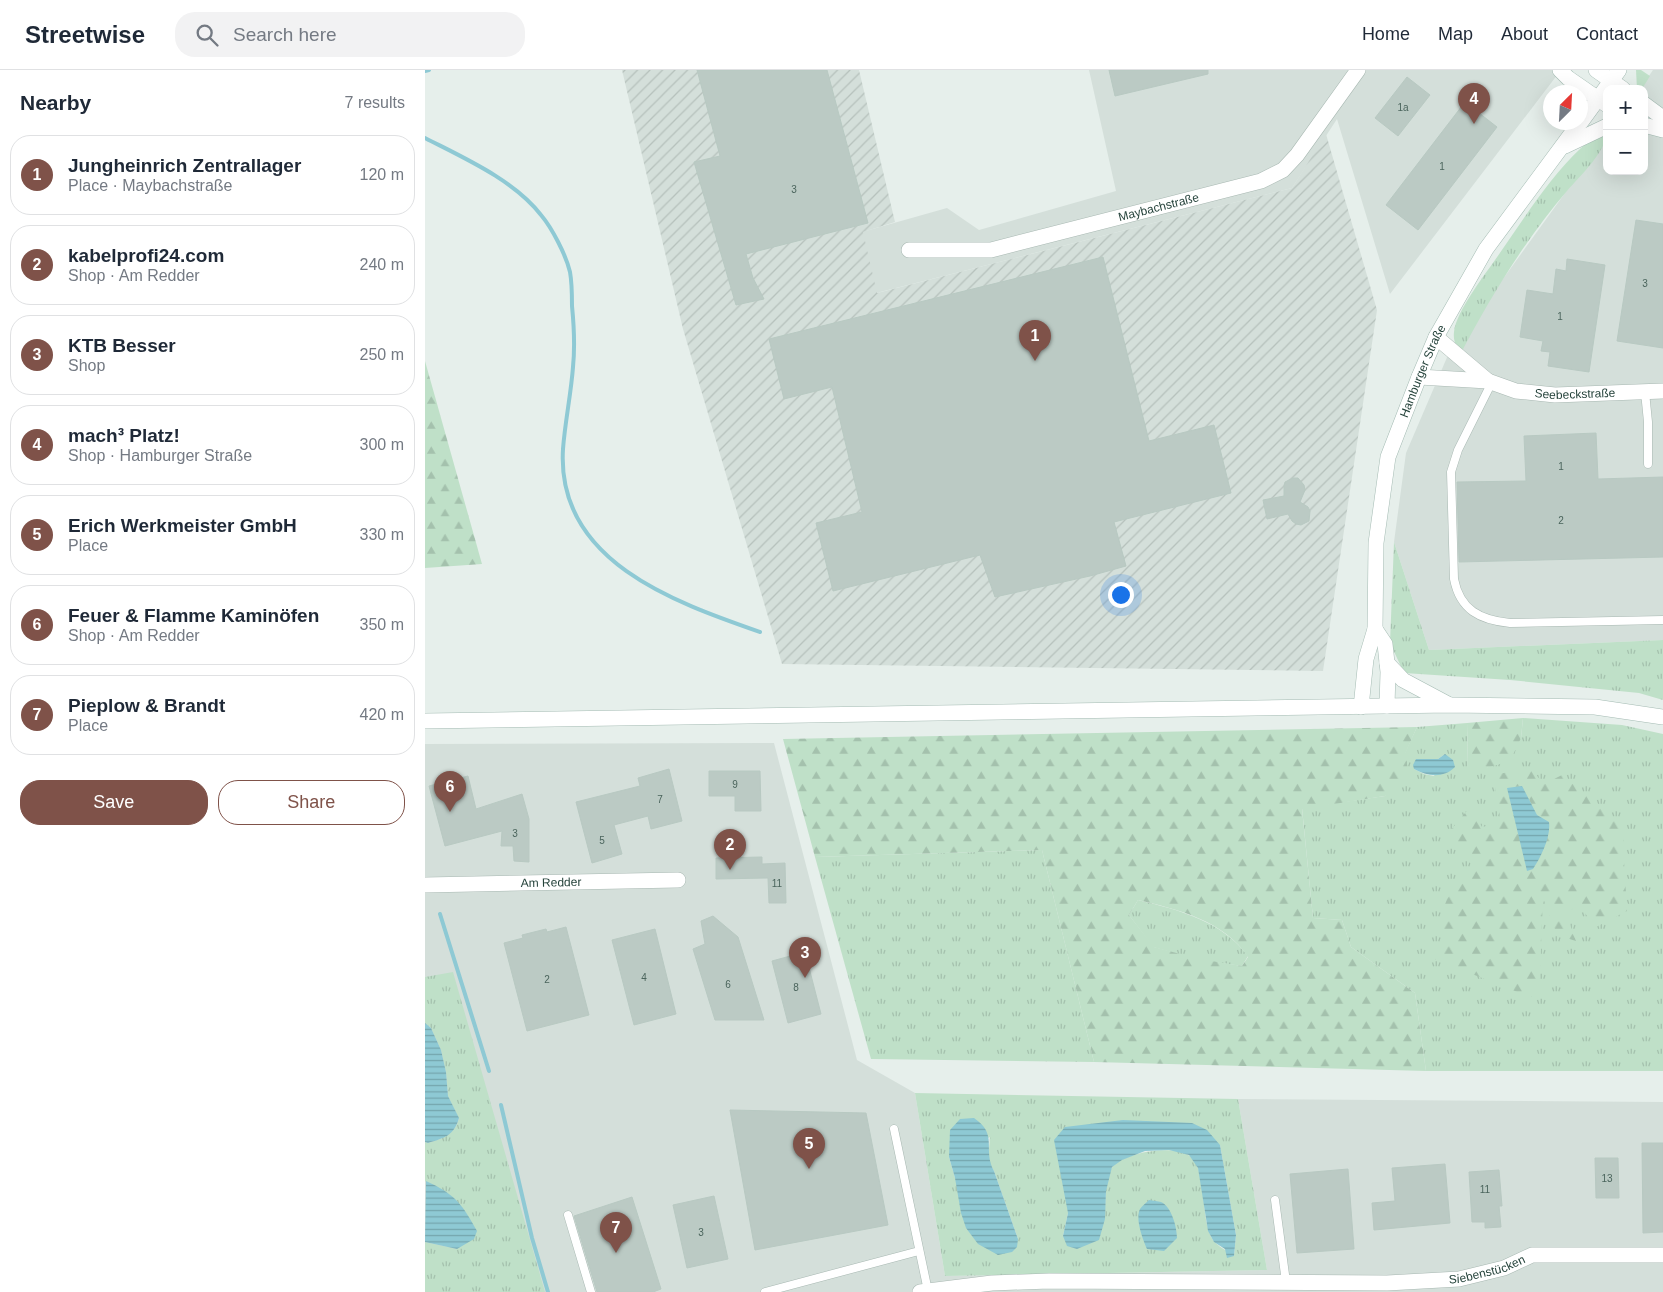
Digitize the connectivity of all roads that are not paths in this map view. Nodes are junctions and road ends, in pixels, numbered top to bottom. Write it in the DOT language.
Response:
graph roads {
  1 [pos="1358,70"];
  2 [pos="1560,70"];
  3 [pos="1596,70"];
  4 [pos="1618,80"];
  5 [pos="1602,102"];
  6 [pos="1648,107"];
  7 [pos="1588,115"];
  8 [pos="1663,118"];
  9 [pos="1648,126"];
  10 [pos="1603,128"];
  11 [pos="1574,130"];
  12 [pos="1663,130"];
  13 [pos="1561,148"];
  14 [pos="909,250"];
  15 [pos="1436,338"];
  16 [pos="1419,376"];
  17 [pos="1490,382"];
  18 [pos="1663,391"];
  19 [pos="1645,392"];
  20 [pos="1648,464"];
  21 [pos="1663,620"];
  22 [pos="1375,629"];
  23 [pos="1387,663"];
  24 [pos="1450,705"];
  25 [pos="1361,706"];
  26 [pos="1387,706"];
  27 [pos="1663,717"];
  28 [pos="425,721"];
  29 [pos="678,880"];
  30 [pos="425,885"];
  31 [pos="895,1129"];
  32 [pos="1275,1200"];
  33 [pos="568,1215"];
  34 [pos="919,1251"];
  35 [pos="1663,1255"];
  36 [pos="1286,1282"];
  37 [pos="1099,1286"];
  38 [pos="1244,1287"];
  39 [pos="1303,1287"];
  40 [pos="924,1291"];
  41 [pos="591,1292"];
  42 [pos="765,1292"];
  1 -- 14 [label="main road, Maybachstraße"];
  2 -- 5 [label="main road"];
  3 -- 4 [label="main road"];
  4 -- 5 [label="main road, Hamburger Straße"];
  5 -- 7 [label="main road, Hamburger Straße"];
  6 -- 8 [label="main road"];
  9 -- 12 [label="main road"];
  10 -- 13 [label="main road, Hamburger Straße"];
  11 -- 13 [label="main road, Hamburger Straße"];
  13 -- 15 [label="main road, Hamburger Straße"];
  15 -- 16 [label="main road, Hamburger Straße"];
  15 -- 17 [label="main road, Seebeckstraße"];
  16 -- 17 [label="main road, Seebeckstraße"];
  16 -- 22 [label="main road, Hamburger Straße"];
  17 -- 19 [label="main road, Seebeckstraße"];
  17 -- 21 [label="lane"];
  18 -- 19 [label="main road, Seebeckstraße"];
  19 -- 20 [label="lane"];
  22 -- 23 [label="main road, Hamburger Straße"];
  22 -- 25 [label="main road, Hamburger Straße"];
  23 -- 24 [label="main road"];
  23 -- 26 [label="main road, Hamburger Straße"];
  24 -- 26 [label="main road"];
  24 -- 27 [label="main road"];
  25 -- 26 [label="main road"];
  25 -- 28 [label="main road"];
  29 -- 30 [label="main road, Am Redder"];
  31 -- 34 [label="lane"];
  32 -- 36 [label="lane"];
  33 -- 41 [label="lane"];
  34 -- 40 [label="lane"];
  34 -- 42 [label="lane"];
  35 -- 39 [label="main road, Siebenstücken"];
  36 -- 38 [label="main road, Siebenstücken"];
  36 -- 39 [label="main road, Siebenstücken"];
  37 -- 38 [label="main road, Siebenstücken"];
  37 -- 40 [label="main road, Siebenstücken"];
}
